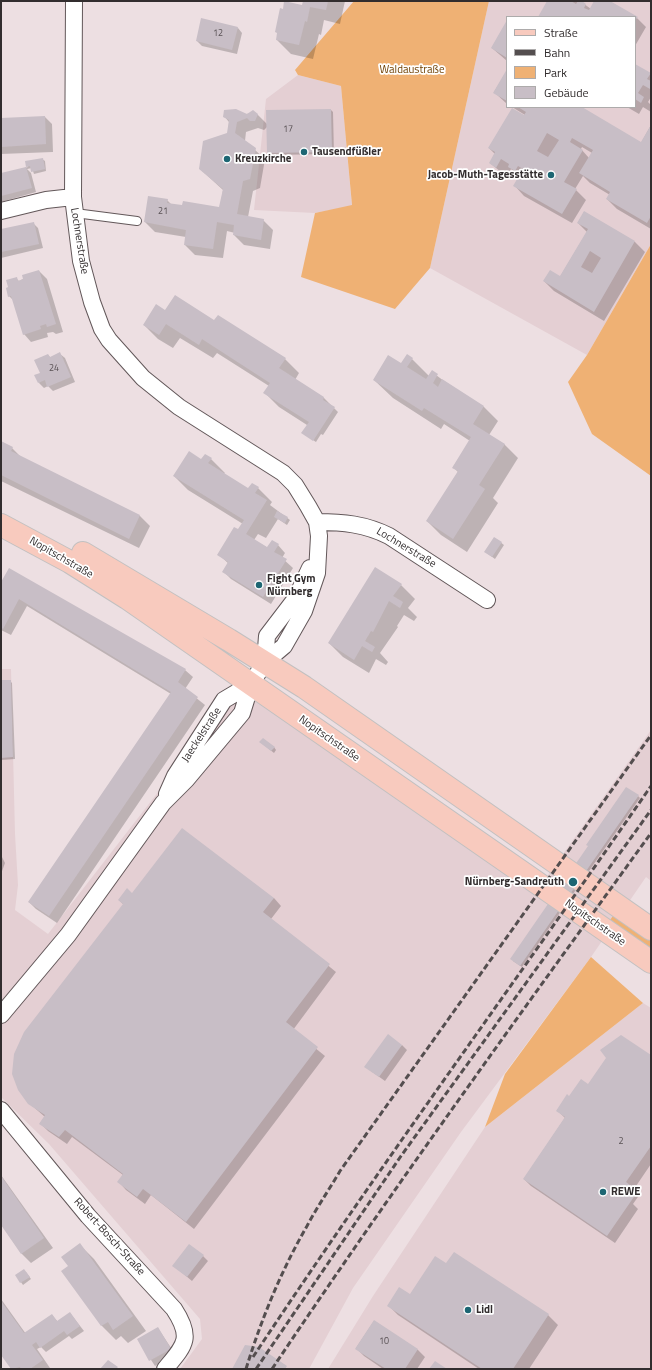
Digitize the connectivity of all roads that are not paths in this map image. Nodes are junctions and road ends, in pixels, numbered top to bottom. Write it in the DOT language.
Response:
graph roads {
  1 [pos="74,1"];
  2 [pos="73,197"];
  3 [pos="1,211"];
  4 [pos="75,213"];
  5 [pos="137,221"];
  6 [pos="1,509"];
  7 [pos="317,522"];
  8 [pos="1,525"];
  9 [pos="487,600"];
  10 [pos="265,662"];
  11 [pos="251,684"];
  12 [pos="163,803"];
  13 [pos="651,929"];
  14 [pos="651,962"];
  15 [pos="1,1016"];
  16 [pos="1,1110"];
  17 [pos="165,1369"];
  1 -- 2 [label="street, Lochnerstraße"];
  2 -- 3 [label="street"];
  2 -- 4 [label="street, Lochnerstraße"];
  4 -- 5 [label="lane"];
  4 -- 7 [label="street, Lochnerstraße"];
  6 -- 10 [label="main road, Nopitschstraße"];
  7 -- 9 [label="street, Lochnerstraße"];
  7 -- 10 [label="street, Lochnerstraße"];
  8 -- 11 [label="main road, Nopitschstraße"];
  10 -- 11 [label="street, Lochnerstraße"];
  10 -- 13 [label="main road, Nopitschstraße"];
  11 -- 12 [label="street, Jaeckelstraße"];
  11 -- 12 [label="street, Jaeckelstraße"];
  11 -- 14 [label="main road, Nopitschstraße"];
  12 -- 15 [label="street, Jaeckelstraße"];
  16 -- 17 [label="street, Robert-Bosch-Straße"];
}
